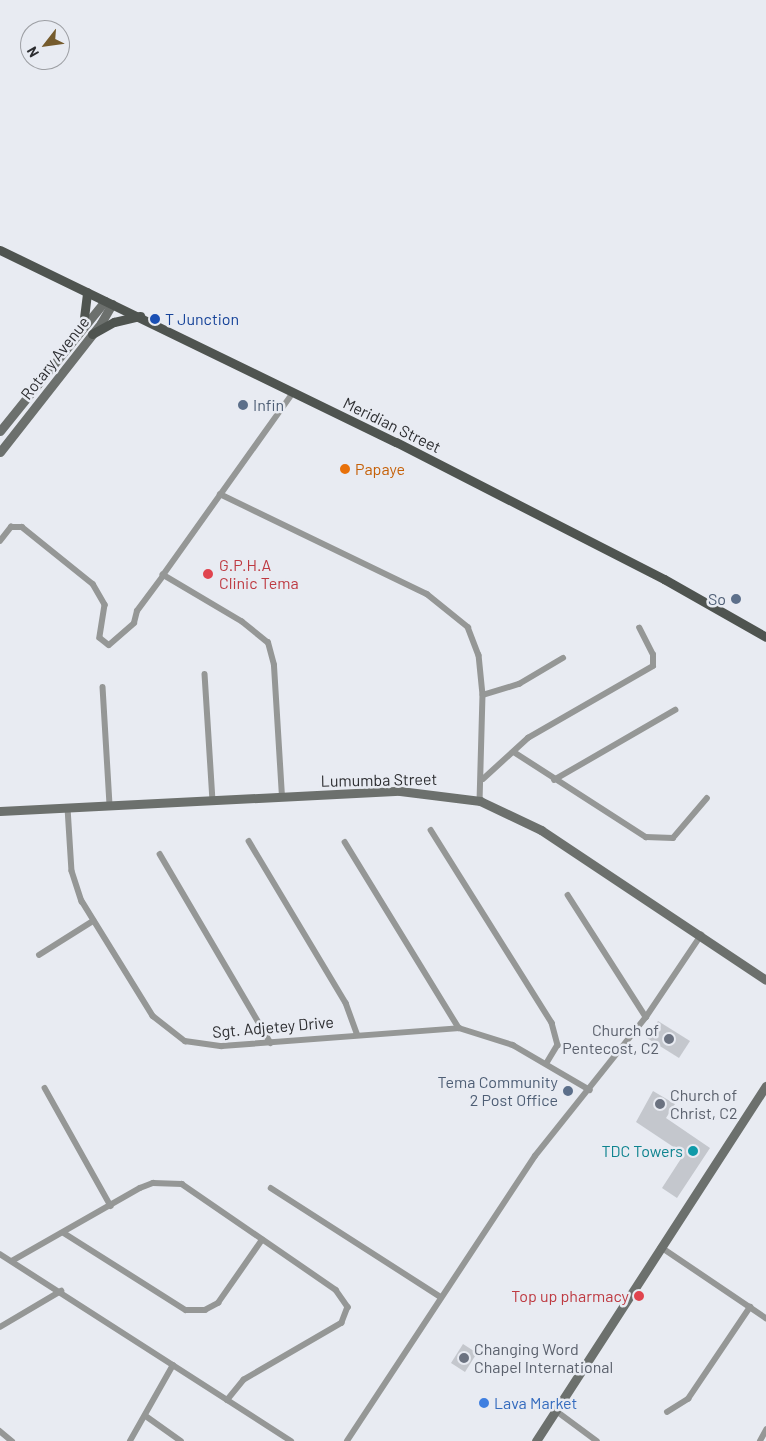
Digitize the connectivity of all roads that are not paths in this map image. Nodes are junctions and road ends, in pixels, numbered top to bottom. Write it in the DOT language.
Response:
graph roads {
  1 [pos="0,250"];
  2 [pos="87,292"];
  3 [pos="108,302"];
  4 [pos="141,316"];
  5 [pos="83,326"];
  6 [pos="92,334"];
  7 [pos="293,393"];
  8 [pos="0,431"];
  9 [pos="0,452"];
  10 [pos="220,494"];
  11 [pos="0,541"];
  12 [pos="163,576"];
  13 [pos="638,628"];
  14 [pos="766,637"];
  15 [pos="563,658"];
  16 [pos="205,674"];
  17 [pos="103,687"];
  18 [pos="484,695"];
  19 [pos="675,710"];
  20 [pos="514,752"];
  21 [pos="482,780"];
  22 [pos="554,780"];
  23 [pos="282,797"];
  24 [pos="707,798"];
  25 [pos="213,800"];
  26 [pos="480,801"];
  27 [pos="110,806"];
  28 [pos="68,808"];
  29 [pos="0,811"];
  30 [pos="431,830"];
  31 [pos="249,841"];
  32 [pos="345,842"];
  33 [pos="160,854"];
  34 [pos="568,895"];
  35 [pos="93,921"];
  36 [pos="701,934"];
  37 [pos="39,955"];
  38 [pos="766,980"];
  39 [pos="646,1017"];
  40 [pos="459,1028"];
  41 [pos="357,1034"];
  42 [pos="271,1043"];
  43 [pos="547,1062"];
  44 [pos="766,1086"];
  45 [pos="45,1088"];
  46 [pos="590,1090"];
  47 [pos="271,1188"];
  48 [pos="111,1206"];
  49 [pos="64,1233"];
  50 [pos="262,1240"];
  51 [pos="661,1247"];
  52 [pos="0,1254"];
  53 [pos="12,1261"];
  54 [pos="61,1291"];
  55 [pos="441,1297"];
  56 [pos="750,1307"];
  57 [pos="766,1318"];
  58 [pos="0,1326"];
  59 [pos="174,1365"];
  60 [pos="228,1400"];
  61 [pos="555,1410"];
  62 [pos="667,1412"];
  63 [pos="146,1416"];
  64 [pos="766,1430"];
  65 [pos="0,1431"];
  66 [pos="12,1441"];
  67 [pos="130,1441"];
  68 [pos="181,1441"];
  69 [pos="291,1441"];
  70 [pos="347,1441"];
  71 [pos="536,1441"];
  72 [pos="597,1441"];
  73 [pos="760,1441"];
  1 -- 2 [label="main road, Meridian Street"];
  2 -- 3 [label="main road, Meridian Street"];
  2 -- 5 [label="main road"];
  3 -- 4 [label="main road, Meridian Street"];
  3 -- 5 [label="main road, Rotary Avenue"];
  3 -- 6 [label="main road, Rotary Avenue"];
  4 -- 6 [label="main road"];
  4 -- 7 [label="main road, Meridian Street"];
  5 -- 8 [label="main road, Rotary Avenue"];
  6 -- 9 [label="main road, Rotary Avenue"];
  7 -- 10 [label="street"];
  7 -- 14 [label="main road, Meridian Street"];
  10 -- 12 [label="street"];
  10 -- 18 [label="street"];
  11 -- 12 [label="street"];
  12 -- 23 [label="street"];
  13 -- 20 [label="street"];
  15 -- 18 [label="street"];
  16 -- 25 [label="street"];
  17 -- 27 [label="street"];
  18 -- 21 [label="street"];
  19 -- 22 [label="street"];
  20 -- 21 [label="street"];
  20 -- 22 [label="street"];
  21 -- 26 [label="street"];
  22 -- 24 [label="street"];
  23 -- 25 [label="main road, Lumumba Street"];
  23 -- 26 [label="main road, Lumumba Street"];
  25 -- 27 [label="main road, Lumumba Street"];
  26 -- 36 [label="main road, Lumumba Street"];
  27 -- 28 [label="main road, Lumumba Street"];
  28 -- 29 [label="main road, Lumumba Street"];
  28 -- 35 [label="street, Sgt. Adjetey Drive"];
  30 -- 43 [label="street"];
  31 -- 41 [label="street"];
  32 -- 40 [label="street"];
  33 -- 42 [label="street"];
  34 -- 39 [label="street"];
  35 -- 37 [label="street"];
  35 -- 42 [label="street, Sgt. Adjetey Drive"];
  36 -- 38 [label="main road, Lumumba Street"];
  36 -- 39 [label="street"];
  39 -- 46 [label="street"];
  40 -- 41 [label="street, Sgt. Adjetey Drive"];
  40 -- 43 [label="street, Sgt. Adjetey Drive"];
  41 -- 42 [label="street, Sgt. Adjetey Drive"];
  43 -- 46 [label="street, Sgt. Adjetey Drive"];
  44 -- 51 [label="main road"];
  45 -- 48 [label="street"];
  46 -- 55 [label="street"];
  47 -- 55 [label="street"];
  48 -- 49 [label="street"];
  48 -- 50 [label="street"];
  49 -- 50 [label="street"];
  49 -- 53 [label="street"];
  50 -- 60 [label="street"];
  51 -- 56 [label="street"];
  51 -- 61 [label="main road"];
  52 -- 53 [label="street"];
  53 -- 54 [label="street"];
  54 -- 58 [label="street"];
  54 -- 59 [label="street"];
  55 -- 70 [label="street"];
  56 -- 57 [label="street"];
  56 -- 62 [label="street"];
  59 -- 60 [label="street"];
  59 -- 63 [label="street"];
  60 -- 69 [label="street"];
  61 -- 71 [label="main road"];
  61 -- 72 [label="street"];
  63 -- 67 [label="street"];
  63 -- 68 [label="street"];
  64 -- 73 [label="street"];
  65 -- 66 [label="street"];
}
